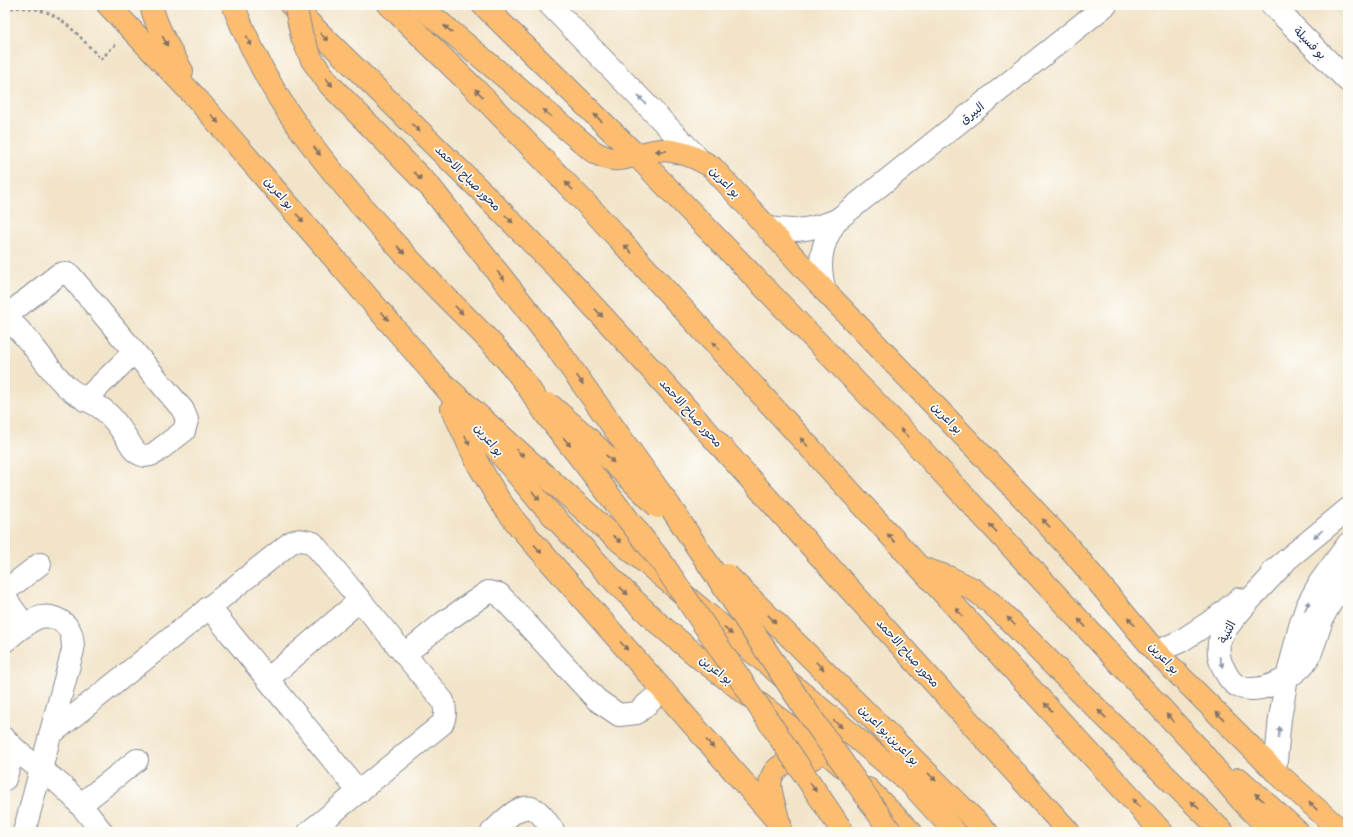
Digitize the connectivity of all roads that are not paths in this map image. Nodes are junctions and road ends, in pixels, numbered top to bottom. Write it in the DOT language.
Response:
graph roads {
  1 [pos="90,5"];
  2 [pos="108,5"];
  3 [pos="151,5"];
  4 [pos="233,5"];
  5 [pos="389,5"];
  6 [pos="419,5"];
  7 [pos="483,5"];
  8 [pos="550,5"];
  9 [pos="1106,5"];
  10 [pos="1272,5"];
  11 [pos="294,7"];
  12 [pos="131,29"];
  13 [pos="1348,80"];
  14 [pos="198,100"];
  15 [pos="636,155"];
  16 [pos="698,158"];
  17 [pos="837,220"];
  18 [pos="768,228"];
  19 [pos="825,291"];
  20 [pos="5,317"];
  21 [pos="134,352"];
  22 [pos="439,380"];
  23 [pos="528,387"];
  24 [pos="85,400"];
  25 [pos="1348,509"];
  26 [pos="1348,544"];
  27 [pos="1284,563"];
  28 [pos="40,564"];
  29 [pos="917,566"];
  30 [pos="1348,580"];
  31 [pos="5,591"];
  32 [pos="5,598"];
  33 [pos="360,600"];
  34 [pos="1348,604"];
  35 [pos="209,607"];
  36 [pos="1324,614"];
  37 [pos="25,626"];
  38 [pos="5,641"];
  39 [pos="1156,652"];
  40 [pos="405,654"];
  41 [pos="1287,678"];
  42 [pos="268,679"];
  43 [pos="663,690"];
  44 [pos="50,735"];
  45 [pos="10,744"];
  46 [pos="1197,747"];
  47 [pos="833,758"];
  48 [pos="137,760"];
  49 [pos="41,770"];
  50 [pos="1275,771"];
  51 [pos="5,779"];
  52 [pos="359,792"];
  53 [pos="80,805"];
  54 [pos="783,828"];
  55 [pos="24,832"];
  56 [pos="102,832"];
  57 [pos="310,832"];
  58 [pos="492,832"];
  59 [pos="554,832"];
  60 [pos="843,832"];
  61 [pos="891,832"];
  62 [pos="911,832"];
  63 [pos="955,832"];
  64 [pos="987,832"];
  65 [pos="1069,832"];
  66 [pos="1162,832"];
  67 [pos="1222,832"];
  68 [pos="1272,832"];
  69 [pos="1298,832"];
  70 [pos="1342,832"];
  1 -- 12 [label="main road"];
  2 -- 12 [label="main road, بو اعرين"];
  3 -- 14 [label="main road, one-way"];
  4 -- 23 [label="main road, one-way"];
  29 -- 5 [label="main road, one-way"];
  15 -- 6 [label="main road, one-way"];
  15 -- 7 [label="main road, one-way"];
  16 -- 8 [label="street, بو اعرين, one-way"];
  9 -- 17 [label="street, البيرق"];
  10 -- 13 [label="street, بو فسيلة"];
  11 -- 61 [label="main road, one-way, bridge"];
  11 -- 65 [label="main road, محور صباح الاحمد, one-way"];
  12 -- 14 [label="main road, بو اعرين"];
  14 -- 22 [label="main road, بو اعرين, one-way"];
  16 -- 15 [label="main road, one-way"];
  46 -- 15 [label="main road, one-way"];
  16 -- 18 [label="main road, بو اعرين"];
  17 -- 18 [label="street, البيرق"];
  17 -- 19 [label="street, البيرق"];
  18 -- 19 [label="main road, بو اعرين"];
  39 -- 19 [label="main road, بو اعرين, one-way"];
  20 -- 21 [label="street"];
  20 -- 24 [label="street"];
  21 -- 24 [label="street"];
  21 -- 24 [label="street"];
  22 -- 43 [label="main road, one-way"];
  22 -- 47 [label="main road, بو اعرين, one-way"];
  22 -- 63 [label="main road, one-way"];
  23 -- 60 [label="main road, one-way, bridge"];
  23 -- 64 [label="main road, بو اعرين,بو اعرين, one-way, bridge"];
  25 -- 27 [label="street, الثنية, one-way"];
  41 -- 26 [label="street, one-way"];
  27 -- 39 [label="street, الثنية"];
  27 -- 41 [label="street, الثنية, one-way"];
  28 -- 31 [label="street"];
  66 -- 29 [label="main road, one-way"];
  67 -- 29 [label="main road, one-way"];
  30 -- 36 [label="street, الثنية"];
  32 -- 37 [label="street"];
  33 -- 35 [label="street"];
  33 -- 40 [label="street"];
  33 -- 42 [label="street"];
  34 -- 36 [label="street"];
  35 -- 42 [label="street"];
  35 -- 44 [label="street"];
  36 -- 41 [label="street, الثنية"];
  37 -- 38 [label="street"];
  37 -- 44 [label="street"];
  50 -- 39 [label="main road, بو اعرين, one-way"];
  40 -- 43 [label="street"];
  40 -- 52 [label="street"];
  50 -- 41 [label="street, one-way"];
  42 -- 52 [label="street"];
  43 -- 54 [label="main road, one-way"];
  44 -- 49 [label="street"];
  45 -- 49 [label="street"];
  45 -- 51 [label="street"];
  46 -- 68 [label="main road"];
  69 -- 46 [label="main road, one-way"];
  47 -- 54 [label="main road"];
  47 -- 62 [label="main road, بو اعرين"];
  48 -- 53 [label="street"];
  49 -- 53 [label="street"];
  49 -- 55 [label="street"];
  70 -- 50 [label="main road, بو اعرين, one-way"];
  52 -- 57 [label="street"];
  53 -- 56 [label="street"];
  58 -- 59 [label="street"];
}
